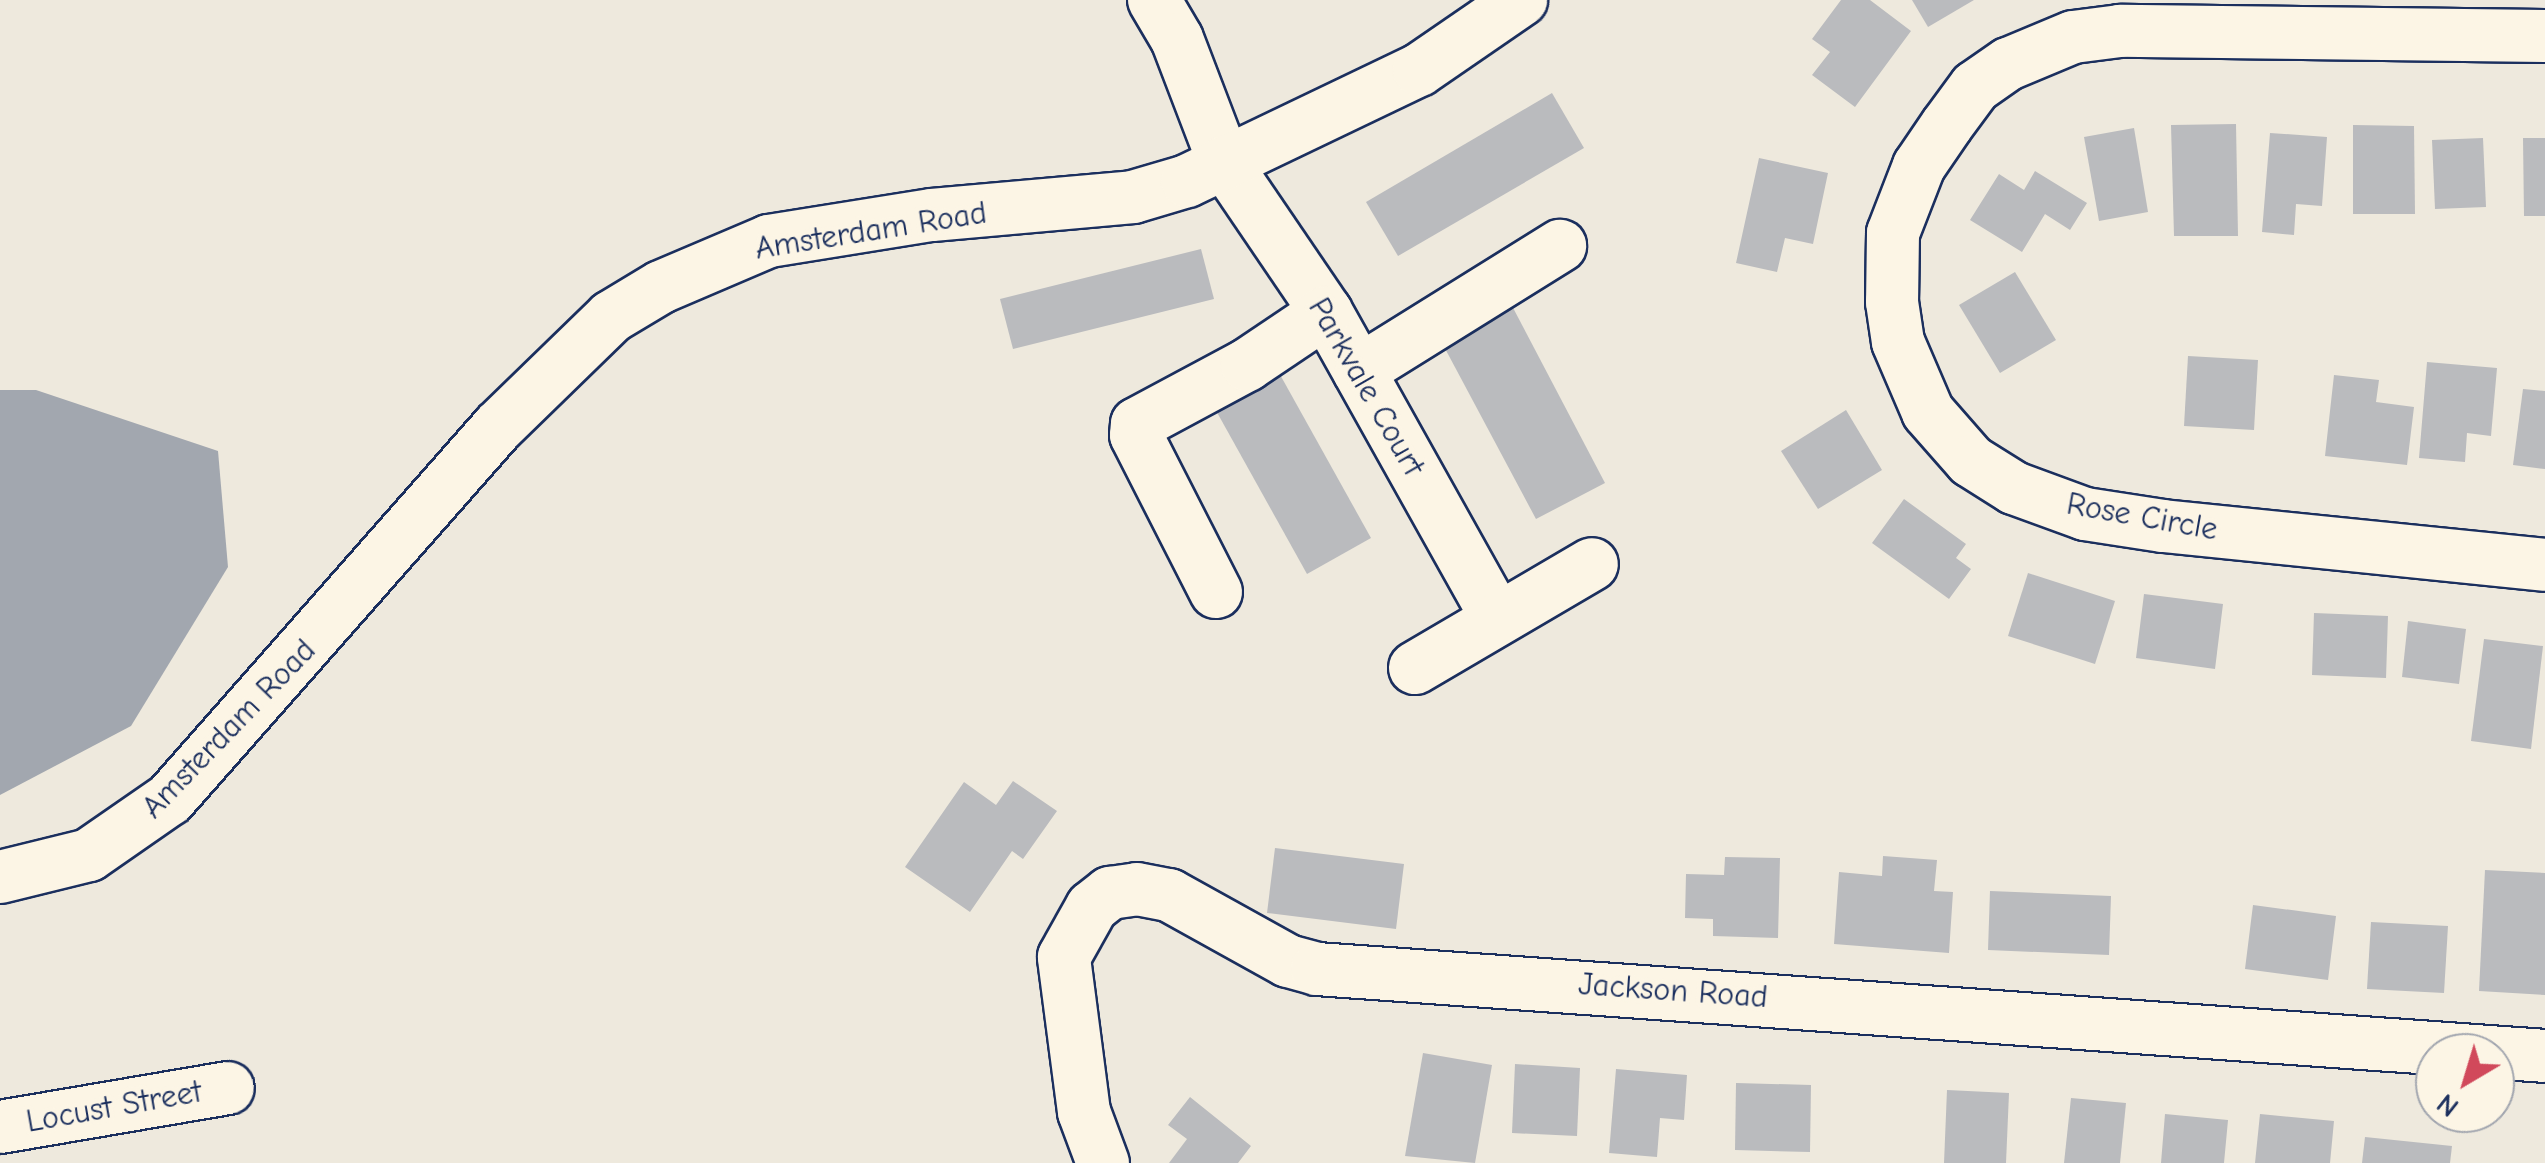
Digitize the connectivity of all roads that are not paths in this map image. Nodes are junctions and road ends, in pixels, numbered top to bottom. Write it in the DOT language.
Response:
graph roads {
  1 [pos="1154,0"];
  2 [pos="1521,0"];
  3 [pos="2545,36"];
  4 [pos="1224,162"];
  5 [pos="1560,246"];
  6 [pos="1326,312"];
  7 [pos="1359,372"];
  8 [pos="1592,564"];
  9 [pos="2545,565"];
  10 [pos="1216,592"];
  11 [pos="1497,618"];
  12 [pos="1415,668"];
  13 [pos="0,877"];
  14 [pos="2545,1056"];
  15 [pos="228,1088"];
  16 [pos="0,1126"];
  17 [pos="1103,1163"];
  1 -- 4 [label="street, Parkvale Court"];
  2 -- 4 [label="street, Amsterdam Road"];
  3 -- 9 [label="street, Rose Circle"];
  4 -- 6 [label="street, Parkvale Court"];
  4 -- 13 [label="street, Amsterdam Road"];
  5 -- 7 [label="street"];
  6 -- 7 [label="street, Parkvale Court"];
  6 -- 10 [label="street"];
  7 -- 11 [label="street, Parkvale Court"];
  8 -- 11 [label="street"];
  11 -- 12 [label="street"];
  14 -- 17 [label="street, Jackson Road"];
  15 -- 16 [label="street, Locust Street"];
}
